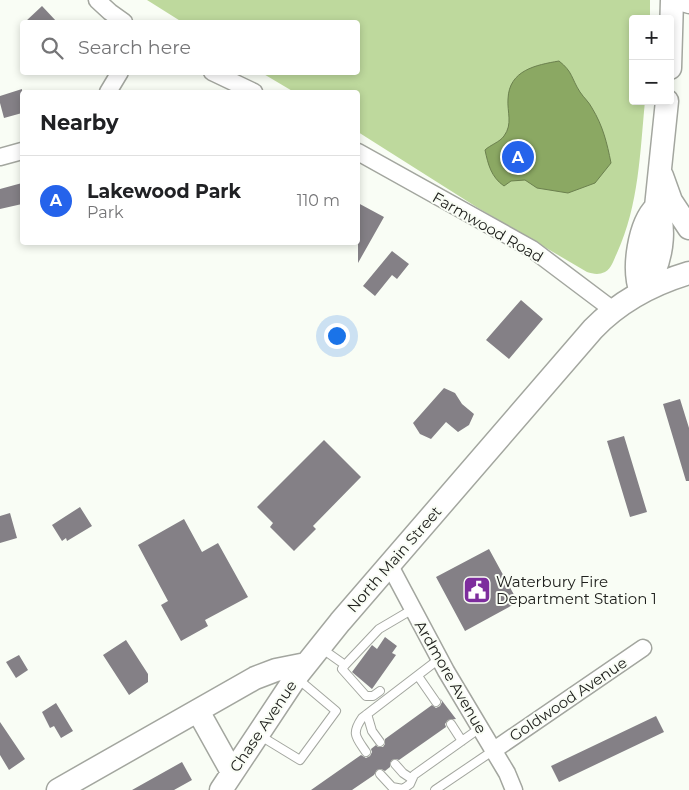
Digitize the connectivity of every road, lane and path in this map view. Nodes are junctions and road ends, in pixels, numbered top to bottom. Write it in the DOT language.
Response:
graph roads {
  1 [pos="97,0"];
  2 [pos="672,0"];
  3 [pos="689,5"];
  4 [pos="121,20"];
  5 [pos="670,60"];
  6 [pos="118,75"];
  7 [pos="218,75"];
  8 [pos="109,90"];
  9 [pos="250,90"];
  10 [pos="667,105"];
  11 [pos="20,152"];
  12 [pos="360,153"];
  13 [pos="0,157"];
  14 [pos="661,164"];
  15 [pos="689,228"];
  16 [pos="689,273"];
  17 [pos="641,292"];
  18 [pos="613,310"];
  19 [pos="389,564"];
  20 [pos="413,609"];
  21 [pos="643,648"];
  22 [pos="439,659"];
  23 [pos="307,662"];
  24 [pos="346,665"];
  25 [pos="418,676"];
  26 [pos="380,691"];
  27 [pos="436,702"];
  28 [pos="198,711"];
  29 [pos="367,714"];
  30 [pos="451,724"];
  31 [pos="480,728"];
  32 [pos="257,734"];
  33 [pos="462,741"];
  34 [pos="380,742"];
  35 [pos="494,750"];
  36 [pos="366,752"];
  37 [pos="394,764"];
  38 [pos="380,774"];
  39 [pos="412,779"];
  40 [pos="226,781"];
  41 [pos="58,790"];
  42 [pos="435,790"];
  43 [pos="514,790"];
  1 -- 4 [label="street"];
  2 -- 3 [label="street"];
  2 -- 5 [label="main road"];
  6 -- 8 [label="street"];
  7 -- 9 [label="street"];
  10 -- 14 [label="main road"];
  11 -- 13 [label="street"];
  12 -- 18 [label="street, Farmwood Road"];
  14 -- 15 [label="main road"];
  14 -- 17 [label="main road"];
  16 -- 17 [label="main road, North Main Street"];
  17 -- 18 [label="main road, North Main Street"];
  18 -- 19 [label="main road, North Main Street"];
  19 -- 20 [label="street, Ardmore Avenue"];
  19 -- 23 [label="main road, North Main Street"];
  20 -- 22 [label="street, Ardmore Avenue"];
  20 -- 24 [label="lane"];
  21 -- 35 [label="street, Goldwood Avenue"];
  22 -- 25 [label="lane"];
  22 -- 31 [label="street, Ardmore Avenue"];
  23 -- 24 [label="lane"];
  23 -- 28 [label="main road"];
  23 -- 32 [label="main road, Chase Avenue"];
  23 -- 32 [label="lane"];
  24 -- 26 [label="lane"];
  25 -- 27 [label="lane"];
  25 -- 29 [label="lane"];
  28 -- 40 [label="main road"];
  28 -- 41 [label="main road"];
  29 -- 34 [label="lane"];
  29 -- 36 [label="lane"];
  30 -- 33 [label="lane"];
  31 -- 33 [label="lane"];
  31 -- 35 [label="street, Ardmore Avenue"];
  32 -- 40 [label="main road, Chase Avenue"];
  33 -- 39 [label="lane"];
  35 -- 42 [label="lane"];
  35 -- 43 [label="street, Ardmore Avenue"];
  37 -- 39 [label="lane"];
  38 -- 39 [label="lane"];
}
